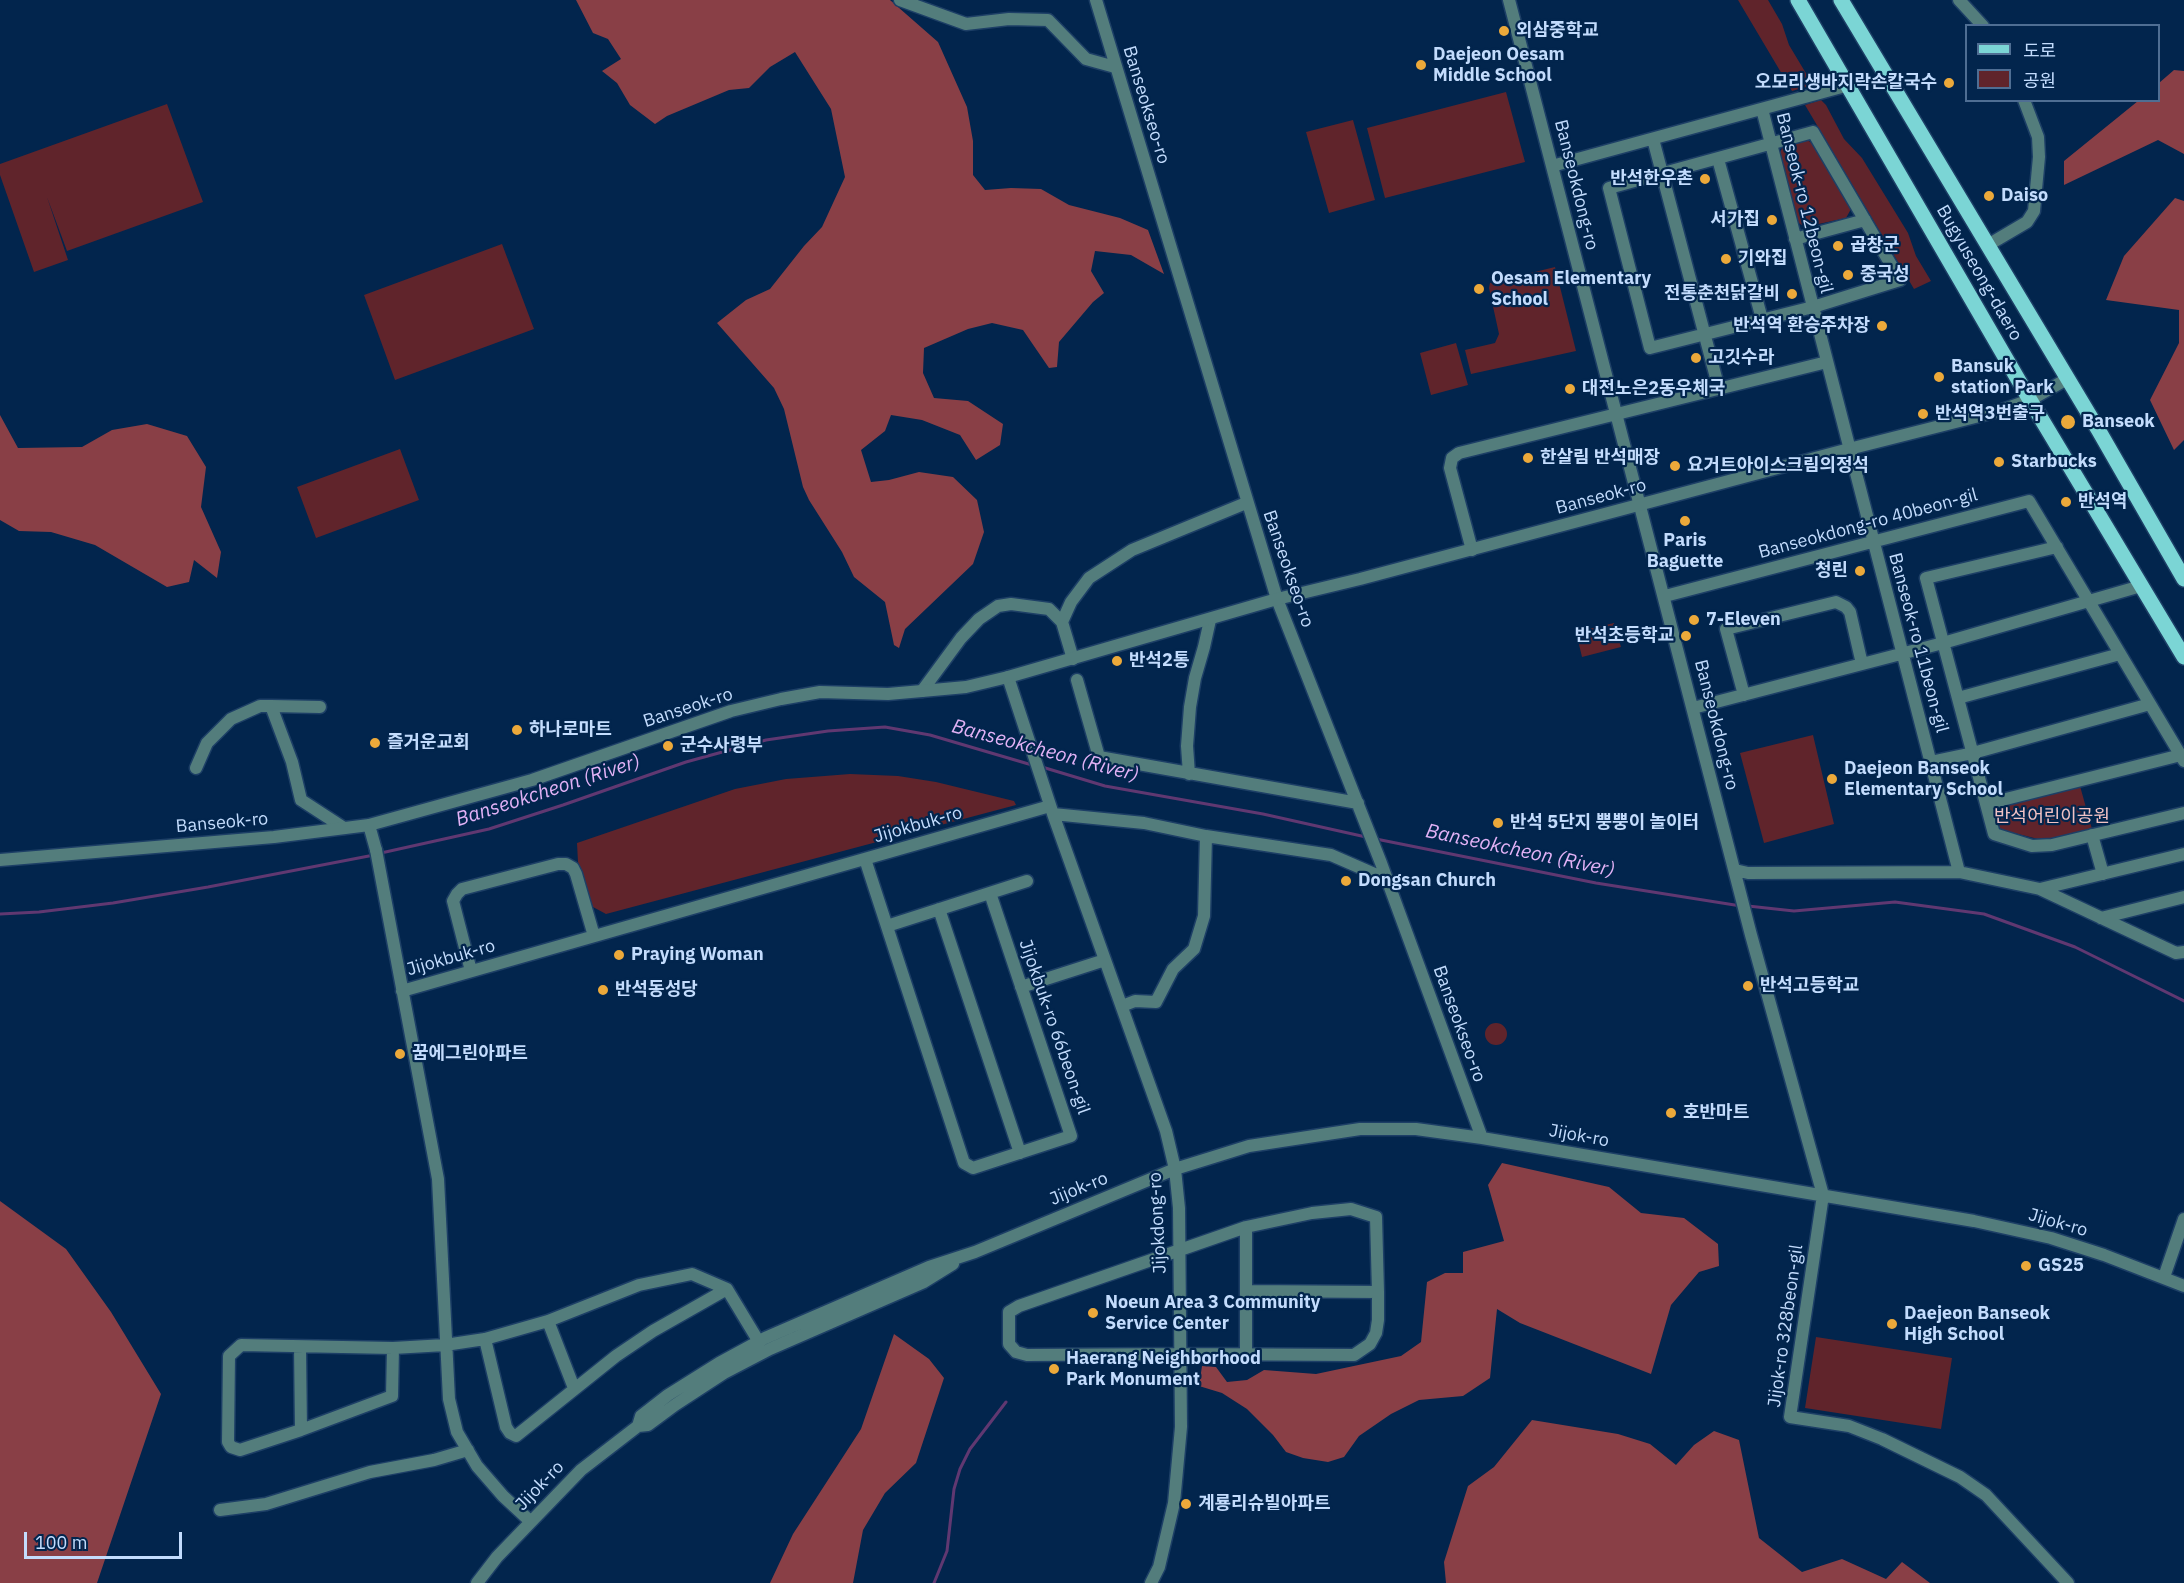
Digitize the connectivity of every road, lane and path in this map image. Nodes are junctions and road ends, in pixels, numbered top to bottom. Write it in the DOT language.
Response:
graph roads {
  1 [pos="900,0"];
  2 [pos="1096,0"];
  3 [pos="1509,0"];
  4 [pos="1798,0"];
  5 [pos="1842,0"];
  6 [pos="1959,0"];
  7 [pos="1981,24"];
  8 [pos="1115,67"];
  9 [pos="1849,85"];
  10 [pos="2025,102"];
  11 [pos="1762,109"];
  12 [pos="1653,139"];
  13 [pos="1771,144"];
  14 [pos="1718,159"];
  15 [pos="1552,166"];
  16 [pos="1662,174"];
  17 [pos="1865,220"];
  18 [pos="1795,239"];
  19 [pos="1988,245"];
  20 [pos="1812,307"];
  21 [pos="1762,320"];
  22 [pos="1705,334"];
  23 [pos="1827,362"];
  24 [pos="2067,379"];
  25 [pos="1719,389"];
  26 [pos="2030,400"];
  27 [pos="1617,414"];
  28 [pos="1849,449"];
  29 [pos="1246,503"];
  30 [pos="1640,506"];
  31 [pos="1873,542"];
  32 [pos="2057,547"];
  33 [pos="1472,550"];
  34 [pos="2184,579"];
  35 [pos="2141,586"];
  36 [pos="1665,596"];
  37 [pos="1277,599"];
  38 [pos="2090,602"];
  39 [pos="1210,620"];
  40 [pos="1062,622"];
  41 [pos="1943,643"];
  42 [pos="1902,652"];
  43 [pos="2120,654"];
  44 [pos="2184,657"];
  45 [pos="1073,658"];
  46 [pos="1862,664"];
  47 [pos="1008,677"];
  48 [pos="1077,680"];
  49 [pos="922,691"];
  50 [pos="1744,695"];
  51 [pos="1958,698"];
  52 [pos="2150,704"];
  53 [pos="271,706"];
  54 [pos="320,707"];
  55 [pos="1693,708"];
  56 [pos="1972,753"];
  57 [pos="2182,758"];
  58 [pos="1930,762"];
  59 [pos="196,768"];
  60 [pos="1189,774"];
  61 [pos="1986,804"];
  62 [pos="1359,807"];
  63 [pos="1051,810"];
  64 [pos="2184,813"];
  65 [pos="369,825"];
  66 [pos="344,828"];
  67 [pos="2092,835"];
  68 [pos="1206,836"];
  69 [pos="2184,854"];
  70 [pos="865,859"];
  71 [pos="0,860"];
  72 [pos="1735,870"];
  73 [pos="1959,872"];
  74 [pos="2103,874"];
  75 [pos="1386,879"];
  76 [pos="1027,881"];
  77 [pos="2040,889"];
  78 [pos="990,893"];
  79 [pos="2184,897"];
  80 [pos="939,909"];
  81 [pos="2101,918"];
  82 [pos="886,926"];
  83 [pos="594,936"];
  84 [pos="2184,952"];
  85 [pos="1106,960"];
  86 [pos="471,971"];
  87 [pos="1021,987"];
  88 [pos="402,991"];
  89 [pos="1122,1006"];
  90 [pos="1482,1138"];
  91 [pos="1020,1153"];
  92 [pos="1175,1169"];
  93 [pos="1823,1195"];
  94 [pos="2183,1226"];
  95 [pos="1246,1227"];
  96 [pos="1179,1250"];
  97 [pos="975,1252"];
  98 [pos="2164,1277"];
  99 [pos="2184,1286"];
  100 [pos="727,1289"];
  101 [pos="1246,1291"];
  102 [pos="1378,1292"];
  103 [pos="549,1321"];
  104 [pos="485,1339"];
  105 [pos="759,1341"];
  106 [pos="445,1345"];
  107 [pos="300,1347"];
  108 [pos="393,1348"];
  109 [pos="1181,1354"];
  110 [pos="1246,1354"];
  111 [pos="574,1388"];
  112 [pos="638,1426"];
  113 [pos="301,1430"];
  114 [pos="468,1450"];
  115 [pos="220,1510"];
  116 [pos="530,1521"];
  117 [pos="477,1583"];
  118 [pos="1151,1583"];
  119 [pos="2068,1583"];
  1 -- 8 [label="street"];
  2 -- 8 [label="street, Banseokseo-ro"];
  3 -- 15 [label="street, Banseokdong-ro"];
  4 -- 9 [label="main road, Bugyuseong-daero"];
  5 -- 19 [label="main road, Bugyuseong-daero"];
  6 -- 7 [label="street"];
  8 -- 29 [label="street, Banseokseo-ro"];
  9 -- 11 [label="street, Banseok-ro 12beon-gil"];
  9 -- 26 [label="main road, Bugyuseong-daero"];
  10 -- 19 [label="street"];
  11 -- 12 [label="street, Banseok-ro 12beon-gil"];
  11 -- 13 [label="street, Banseok-ro 12beon-gil"];
  12 -- 15 [label="street, Banseok-ro 12beon-gil"];
  12 -- 16 [label="street"];
  13 -- 14 [label="street"];
  13 -- 17 [label="street, Banseok-ro 12beon-gil"];
  13 -- 18 [label="street, Banseok-ro 12beon-gil"];
  14 -- 16 [label="street"];
  14 -- 21 [label="street"];
  15 -- 27 [label="street, Banseokdong-ro"];
  16 -- 22 [label="street"];
  16 -- 22 [label="street"];
  17 -- 18 [label="street"];
  17 -- 20 [label="street, Banseok-ro 12beon-gil"];
  18 -- 20 [label="street, Banseok-ro 12beon-gil"];
  19 -- 24 [label="main road, Bugyuseong-daero"];
  20 -- 21 [label="street"];
  20 -- 23 [label="street, Banseok-ro 12beon-gil"];
  21 -- 22 [label="street"];
  22 -- 25 [label="street"];
  23 -- 25 [label="street"];
  23 -- 28 [label="street, Banseok-ro 12beon-gil"];
  24 -- 26 [label="street, Banseok-ro"];
  24 -- 34 [label="main road, Bugyuseong-daero"];
  25 -- 27 [label="street"];
  26 -- 28 [label="street, Banseok-ro"];
  26 -- 35 [label="main road, Bugyuseong-daero"];
  27 -- 30 [label="street, Banseokdong-ro"];
  27 -- 33 [label="street"];
  28 -- 30 [label="street, Banseok-ro"];
  28 -- 31 [label="street, Banseok-ro 11beon-gil"];
  29 -- 37 [label="street, Banseokseo-ro"];
  29 -- 40 [label="street"];
  30 -- 33 [label="street, Banseok-ro"];
  30 -- 36 [label="street, Banseokdong-ro"];
  31 -- 32 [label="street, Banseokdong-ro 40beon-gil"];
  31 -- 36 [label="street, Banseokdong-ro 40beon-gil"];
  31 -- 42 [label="street, Banseok-ro 11beon-gil"];
  32 -- 38 [label="street, Banseokdong-ro 40beon-gil"];
  32 -- 41 [label="street"];
  33 -- 37 [label="street, Banseok-ro"];
  35 -- 38 [label="street"];
  35 -- 44 [label="main road, Bugyuseong-daero"];
  36 -- 55 [label="street, Banseokdong-ro"];
  37 -- 39 [label="street, Banseok-ro"];
  37 -- 62 [label="street, Banseokseo-ro"];
  38 -- 41 [label="street"];
  38 -- 43 [label="street, Banseokdong-ro 40beon-gil"];
  39 -- 45 [label="street, Banseok-ro"];
  39 -- 60 [label="street"];
  40 -- 45 [label="street"];
  40 -- 49 [label="street"];
  41 -- 42 [label="street"];
  41 -- 51 [label="street"];
  42 -- 46 [label="street"];
  42 -- 58 [label="street, Banseok-ro 11beon-gil"];
  43 -- 51 [label="street"];
  43 -- 52 [label="street, Banseokdong-ro 40beon-gil"];
  45 -- 47 [label="street, Banseok-ro"];
  46 -- 50 [label="street"];
  46 -- 50 [label="street"];
  47 -- 49 [label="street, Banseok-ro"];
  47 -- 63 [label="street, Jijokdong-ro"];
  48 -- 60 [label="street"];
  49 -- 65 [label="street, Banseok-ro"];
  50 -- 55 [label="street"];
  51 -- 56 [label="street"];
  52 -- 56 [label="street"];
  52 -- 57 [label="street, Banseokdong-ro 40beon-gil"];
  53 -- 54 [label="street"];
  53 -- 59 [label="street"];
  53 -- 66 [label="street"];
  55 -- 72 [label="street, Banseokdong-ro"];
  56 -- 58 [label="street"];
  56 -- 61 [label="street"];
  57 -- 61 [label="street, Banseokdong-ro 40beon-gil"];
  58 -- 73 [label="street, Banseok-ro 11beon-gil"];
  60 -- 62 [label="street"];
  61 -- 67 [label="street"];
  62 -- 75 [label="street, Banseokseo-ro"];
  63 -- 68 [label="street"];
  63 -- 70 [label="street, Jijokbuk-ro"];
  63 -- 85 [label="street, Jijokdong-ro"];
  64 -- 67 [label="street"];
  65 -- 66 [label="street, Banseok-ro"];
  65 -- 88 [label="street"];
  66 -- 71 [label="street, Banseok-ro"];
  67 -- 74 [label="street"];
  68 -- 75 [label="street"];
  68 -- 89 [label="street"];
  69 -- 74 [label="street"];
  70 -- 82 [label="street, Jijokbuk-ro 66beon-gil"];
  70 -- 83 [label="street, Jijokbuk-ro"];
  72 -- 73 [label="street"];
  72 -- 93 [label="street, Banseokdong-ro"];
  73 -- 77 [label="street"];
  74 -- 77 [label="street"];
  75 -- 90 [label="street, Banseokseo-ro"];
  76 -- 78 [label="street"];
  77 -- 81 [label="street"];
  78 -- 80 [label="street"];
  78 -- 87 [label="street, Jijokbuk-ro 66beon-gil"];
  79 -- 81 [label="street"];
  80 -- 82 [label="street"];
  80 -- 91 [label="street"];
  81 -- 84 [label="street"];
  82 -- 91 [label="street, Jijokbuk-ro 66beon-gil"];
  83 -- 86 [label="street, Jijokbuk-ro"];
  83 -- 86 [label="street"];
  85 -- 87 [label="street"];
  85 -- 89 [label="street, Jijokdong-ro"];
  86 -- 88 [label="street, Jijokbuk-ro"];
  87 -- 91 [label="street, Jijokbuk-ro 66beon-gil"];
  88 -- 106 [label="street, Jijokbuk-ro"];
  89 -- 92 [label="street, Jijokdong-ro"];
  90 -- 92 [label="street, Jijok-ro"];
  90 -- 93 [label="street, Jijok-ro"];
  92 -- 96 [label="street, Jijokdong-ro"];
  92 -- 97 [label="street, Jijok-ro"];
  93 -- 98 [label="street, Jijok-ro"];
  93 -- 119 [label="street, Jijok-ro 328beon-gil"];
  94 -- 98 [label="street"];
  95 -- 96 [label="street"];
  95 -- 101 [label="street"];
  95 -- 102 [label="street"];
  96 -- 109 [label="street, Jijokdong-ro"];
  96 -- 109 [label="street"];
  97 -- 105 [label="street, Jijok-ro"];
  97 -- 112 [label="street, Jijok-ro"];
  98 -- 99 [label="street, Jijok-ro"];
  100 -- 103 [label="street"];
  100 -- 105 [label="street"];
  100 -- 111 [label="street"];
  101 -- 102 [label="street"];
  101 -- 110 [label="street"];
  102 -- 110 [label="street"];
  103 -- 104 [label="street"];
  103 -- 111 [label="street"];
  104 -- 106 [label="street"];
  104 -- 111 [label="street"];
  105 -- 112 [label="street, Jijok-ro"];
  106 -- 108 [label="street"];
  106 -- 114 [label="street, Jijokbuk-ro"];
  107 -- 108 [label="street"];
  107 -- 113 [label="street"];
  107 -- 113 [label="street"];
  108 -- 113 [label="street"];
  109 -- 110 [label="street"];
  109 -- 118 [label="street, Jijokdong-ro"];
  112 -- 116 [label="street, Jijok-ro"];
  114 -- 115 [label="street"];
  114 -- 116 [label="street, Jijokbuk-ro"];
  116 -- 117 [label="street, Jijok-ro"];
}
